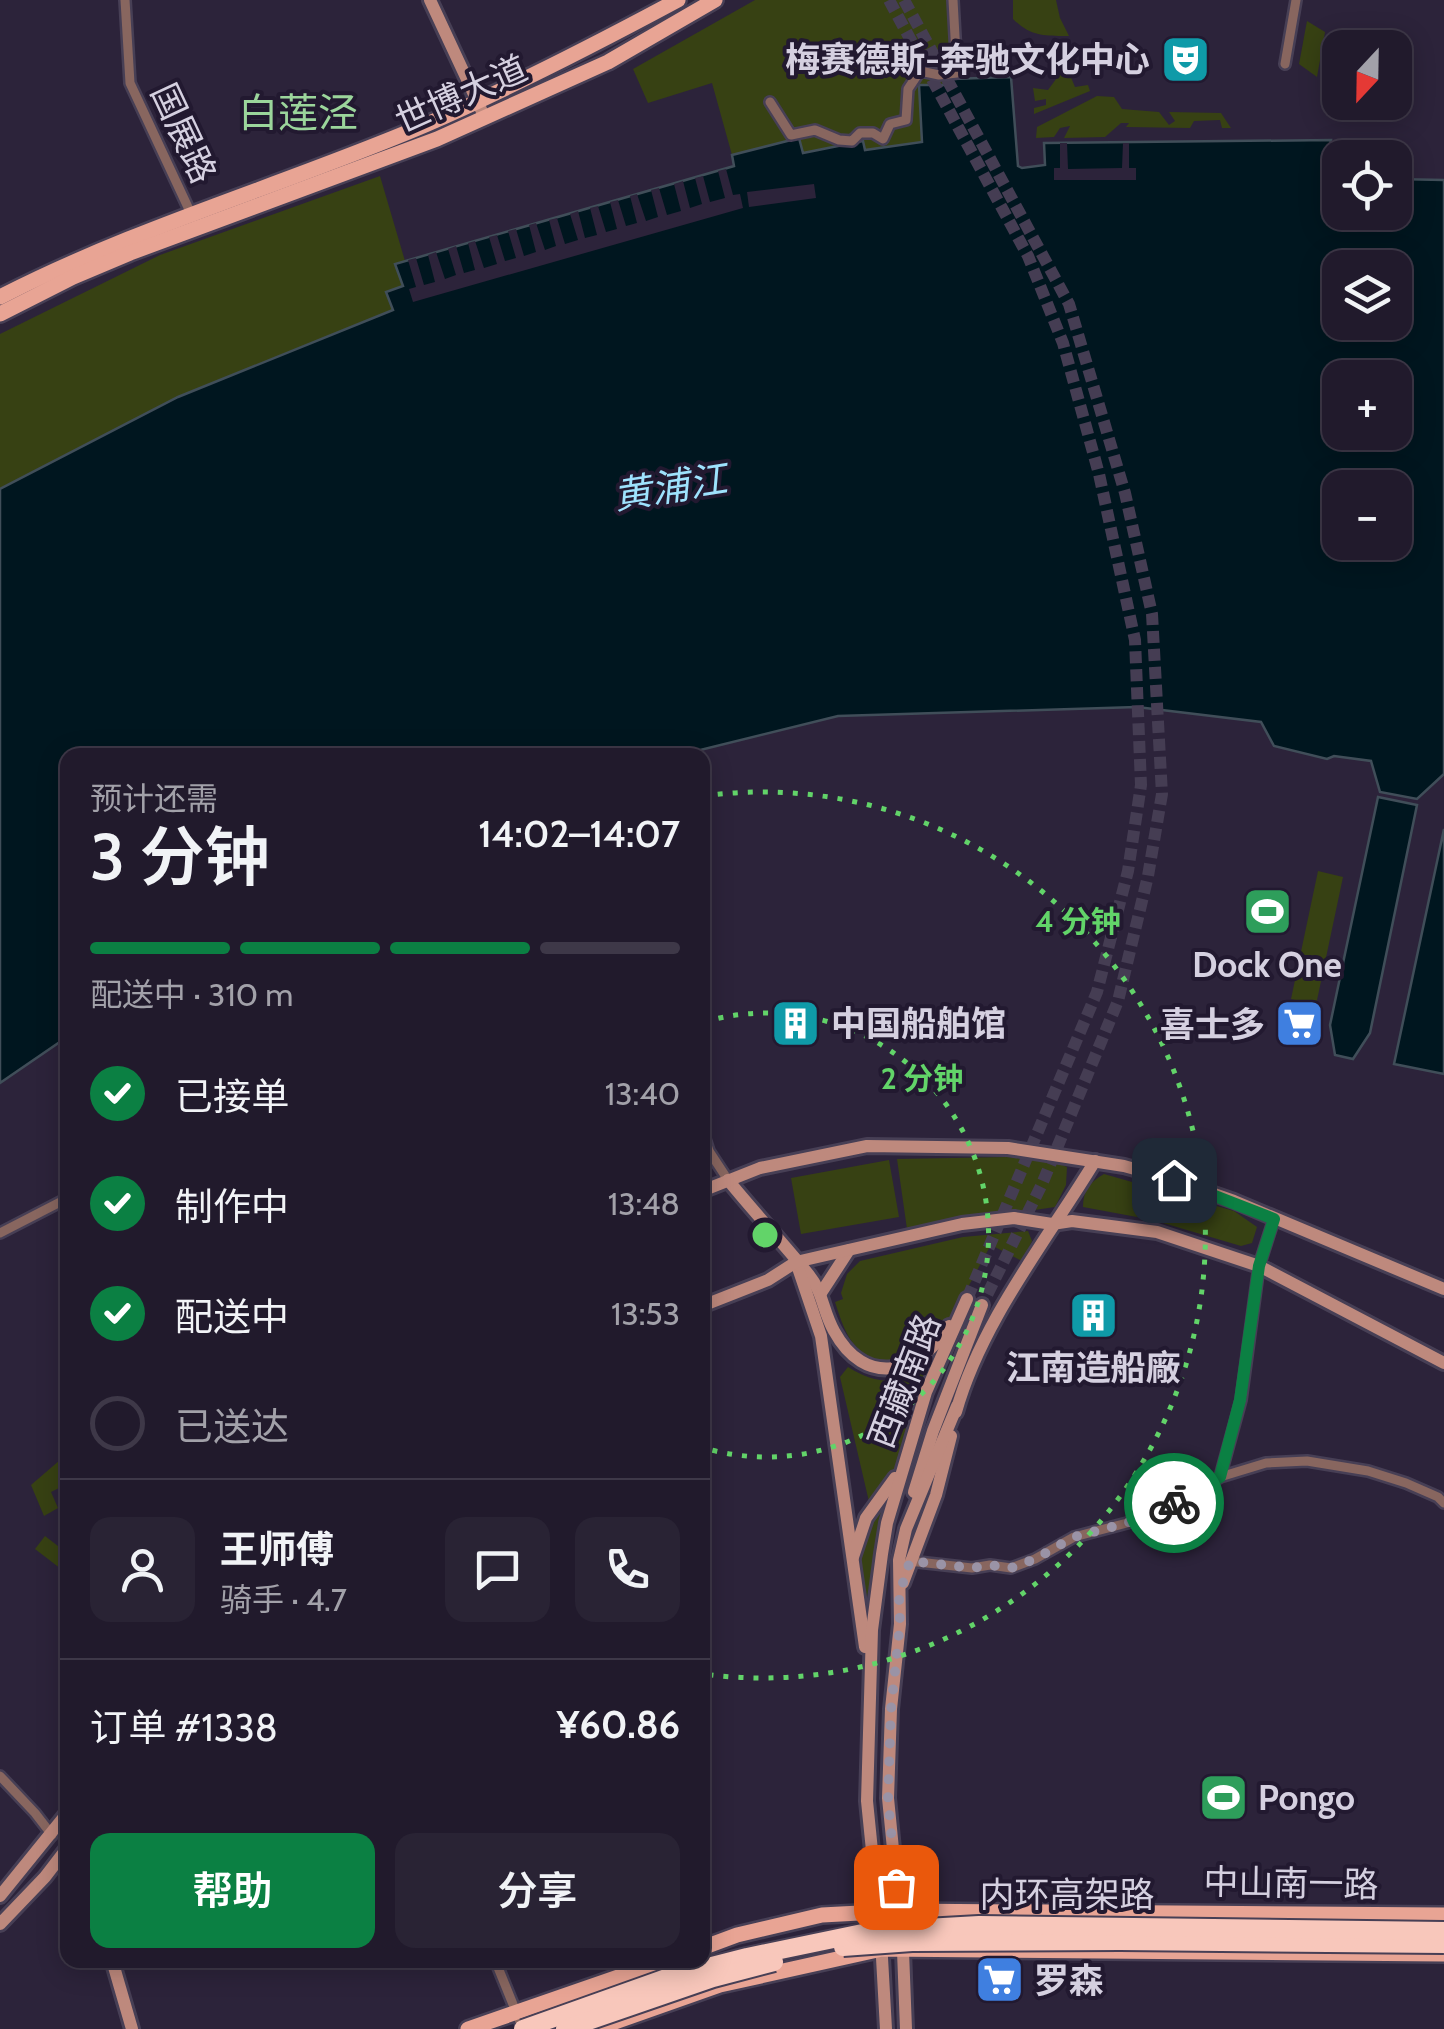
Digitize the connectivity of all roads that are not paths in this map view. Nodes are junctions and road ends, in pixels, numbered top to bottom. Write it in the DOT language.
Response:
graph roads {
  1 [pos="125,0"];
  2 [pos="430,0"];
  3 [pos="678,0"];
  4 [pos="715,0"];
  5 [pos="953,0"];
  6 [pos="1296,0"];
  7 [pos="648,7"];
  8 [pos="1285,64"];
  9 [pos="477,100"];
  10 [pos="770,102"];
  11 [pos="485,118"];
  12 [pos="194,221"];
  13 [pos="0,297"];
  14 [pos="0,314"];
  15 [pos="710,1153"];
  16 [pos="1095,1162"];
  17 [pos="728,1180"];
  18 [pos="710,1188"];
  19 [pos="60,1202"];
  20 [pos="1274,1219"];
  21 [pos="1052,1224"];
  22 [pos="0,1233"];
  23 [pos="849,1250"];
  24 [pos="796,1262"];
  25 [pos="1259,1266"];
  26 [pos="1444,1288"];
  27 [pos="821,1294"];
  28 [pos="710,1303"];
  29 [pos="982,1304"];
  30 [pos="1444,1363"];
  31 [pos="958,1406"];
  32 [pos="902,1470"];
  33 [pos="1220,1477"];
  34 [pos="1444,1503"];
  35 [pos="906,1529"];
  36 [pos="852,1559"];
  37 [pos="904,1560"];
  38 [pos="871,1684"];
  39 [pos="0,1776"];
  40 [pos="60,1824"];
  41 [pos="52,1835"];
  42 [pos="60,1845"];
  43 [pos="60,1860"];
  44 [pos="0,1896"];
  45 [pos="897,1911"];
  46 [pos="878,1913"];
  47 [pos="1444,1915"];
  48 [pos="0,1924"];
  49 [pos="1444,1931"];
  50 [pos="1444,1944"];
  51 [pos="710,1946"];
  52 [pos="882,1950"];
  53 [pos="903,1951"];
  54 [pos="1444,1954"];
  55 [pos="710,1966"];
  56 [pos="114,1968"];
  57 [pos="499,1968"];
  58 [pos="648,1968"];
  59 [pos="702,1968"];
  60 [pos="521,2023"];
  61 [pos="132,2029"];
  62 [pos="468,2029"];
  63 [pos="565,2029"];
  64 [pos="596,2029"];
  65 [pos="886,2029"];
  66 [pos="906,2029"];
  1 -- 12 [label="street, 国展路"];
  2 -- 9 [label="main road"];
  3 -- 7 [label="main road, 世博大道"];
  4 -- 11 [label="main road, 世博大道"];
  5 -- 10 [label="street"];
  6 -- 8 [label="street"];
  7 -- 9 [label="main road, 世博大道"];
  9 -- 11 [label="main road"];
  9 -- 12 [label="main road, 世博大道"];
  11 -- 12 [label="main road, 世博大道"];
  12 -- 13 [label="main road, 世博大道"];
  12 -- 14 [label="main road, 世博大道"];
  15 -- 17 [label="street"];
  16 -- 17 [label="main road"];
  16 -- 20 [label="main road"];
  16 -- 21 [label="main road, 西藏南路"];
  17 -- 18 [label="main road"];
  17 -- 24 [label="main road, 西藏南路"];
  19 -- 22 [label="street"];
  20 -- 25 [label="street"];
  20 -- 26 [label="main road"];
  21 -- 23 [label="main road"];
  21 -- 25 [label="main road"];
  21 -- 31 [label="main road, 西藏南路"];
  23 -- 24 [label="main road"];
  23 -- 27 [label="main road"];
  24 -- 27 [label="main road, 西藏南路"];
  24 -- 28 [label="main road"];
  24 -- 36 [label="main road, 西藏南路"];
  25 -- 30 [label="main road"];
  25 -- 33 [label="street"];
  27 -- 32 [label="main road, 西藏南路"];
  29 -- 35 [label="main road"];
  31 -- 35 [label="main road, 西藏南路"];
  31 -- 37 [label="main road, 西藏南路"];
  32 -- 36 [label="main road"];
  32 -- 38 [label="main road, 西藏南路"];
  33 -- 34 [label="street"];
  33 -- 37 [label="street"];
  35 -- 37 [label="main road, 西藏南路"];
  36 -- 38 [label="main road, 西藏南路"];
  37 -- 45 [label="main road, 西藏南路"];
  38 -- 46 [label="main road, 西藏南路"];
  39 -- 41 [label="street"];
  40 -- 41 [label="main road"];
  41 -- 42 [label="main road"];
  41 -- 44 [label="main road"];
  43 -- 48 [label="main road"];
  45 -- 46 [label="main road, 中山南一路"];
  45 -- 47 [label="main road, 中山南一路"];
  45 -- 53 [label="main road, 西藏南路"];
  46 -- 51 [label="main road, 中山南一路"];
  46 -- 52 [label="main road, 西藏南路"];
  49 -- 55 [label="highway, 内环高架路, bridge"];
  50 -- 63 [label="highway, 内环高架路, bridge"];
  52 -- 53 [label="main road, 中山南一路"];
  52 -- 64 [label="main road, 中山南一路"];
  52 -- 65 [label="main road, 西藏南路"];
  53 -- 54 [label="main road, 中山南一路"];
  53 -- 66 [label="main road, 西藏南路"];
  56 -- 61 [label="main road"];
  57 -- 60 [label="street"];
  58 -- 60 [label="main road"];
  59 -- 60 [label="highway, 内环高架路, bridge"];
  60 -- 62 [label="main road"];
}
